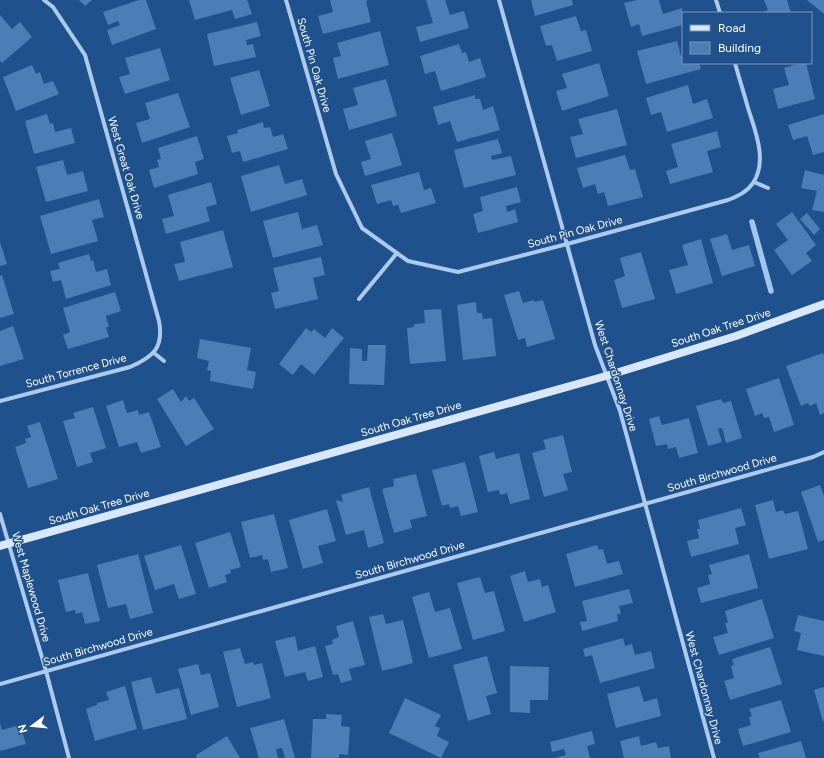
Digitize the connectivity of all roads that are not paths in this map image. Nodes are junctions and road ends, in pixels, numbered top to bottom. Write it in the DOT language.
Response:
graph roads {
  1 [pos="44,0"];
  2 [pos="286,0"];
  3 [pos="499,0"];
  4 [pos="716,0"];
  5 [pos="720,12"];
  6 [pos="735,64"];
  7 [pos="754,182"];
  8 [pos="768,188"];
  9 [pos="567,244"];
  10 [pos="397,253"];
  11 [pos="358,299"];
  12 [pos="824,304"];
  13 [pos="154,353"];
  14 [pos="164,361"];
  15 [pos="606,376"];
  16 [pos="0,401"];
  17 [pos="824,452"];
  18 [pos="645,504"];
  19 [pos="0,514"];
  20 [pos="9,543"];
  21 [pos="0,546"];
  22 [pos="46,671"];
  23 [pos="0,684"];
  24 [pos="69,758"];
  25 [pos="714,758"];
  1 -- 13 [label="street, West Great Oak Drive"];
  2 -- 10 [label="street, South Pin Oak Drive"];
  3 -- 9 [label="street, West Chardonnay Drive"];
  4 -- 5 [label="street"];
  6 -- 7 [label="street"];
  7 -- 8 [label="street"];
  7 -- 9 [label="street, South Pin Oak Drive"];
  9 -- 10 [label="street, South Pin Oak Drive"];
  9 -- 15 [label="street, West Chardonnay Drive"];
  10 -- 11 [label="street"];
  12 -- 15 [label="street, South Oak Tree Drive"];
  13 -- 14 [label="street"];
  13 -- 16 [label="street, South Torrence Drive"];
  15 -- 18 [label="street, West Chardonnay Drive"];
  15 -- 20 [label="street, South Oak Tree Drive"];
  17 -- 18 [label="street, South Birchwood Drive"];
  18 -- 22 [label="street, South Birchwood Drive"];
  18 -- 25 [label="street, West Chardonnay Drive"];
  19 -- 20 [label="street, West Maplewood Drive"];
  20 -- 21 [label="street, South Oak Tree Drive"];
  20 -- 22 [label="street, West Maplewood Drive"];
  22 -- 23 [label="street, South Birchwood Drive"];
  22 -- 24 [label="street, West Maplewood Drive"];
}
